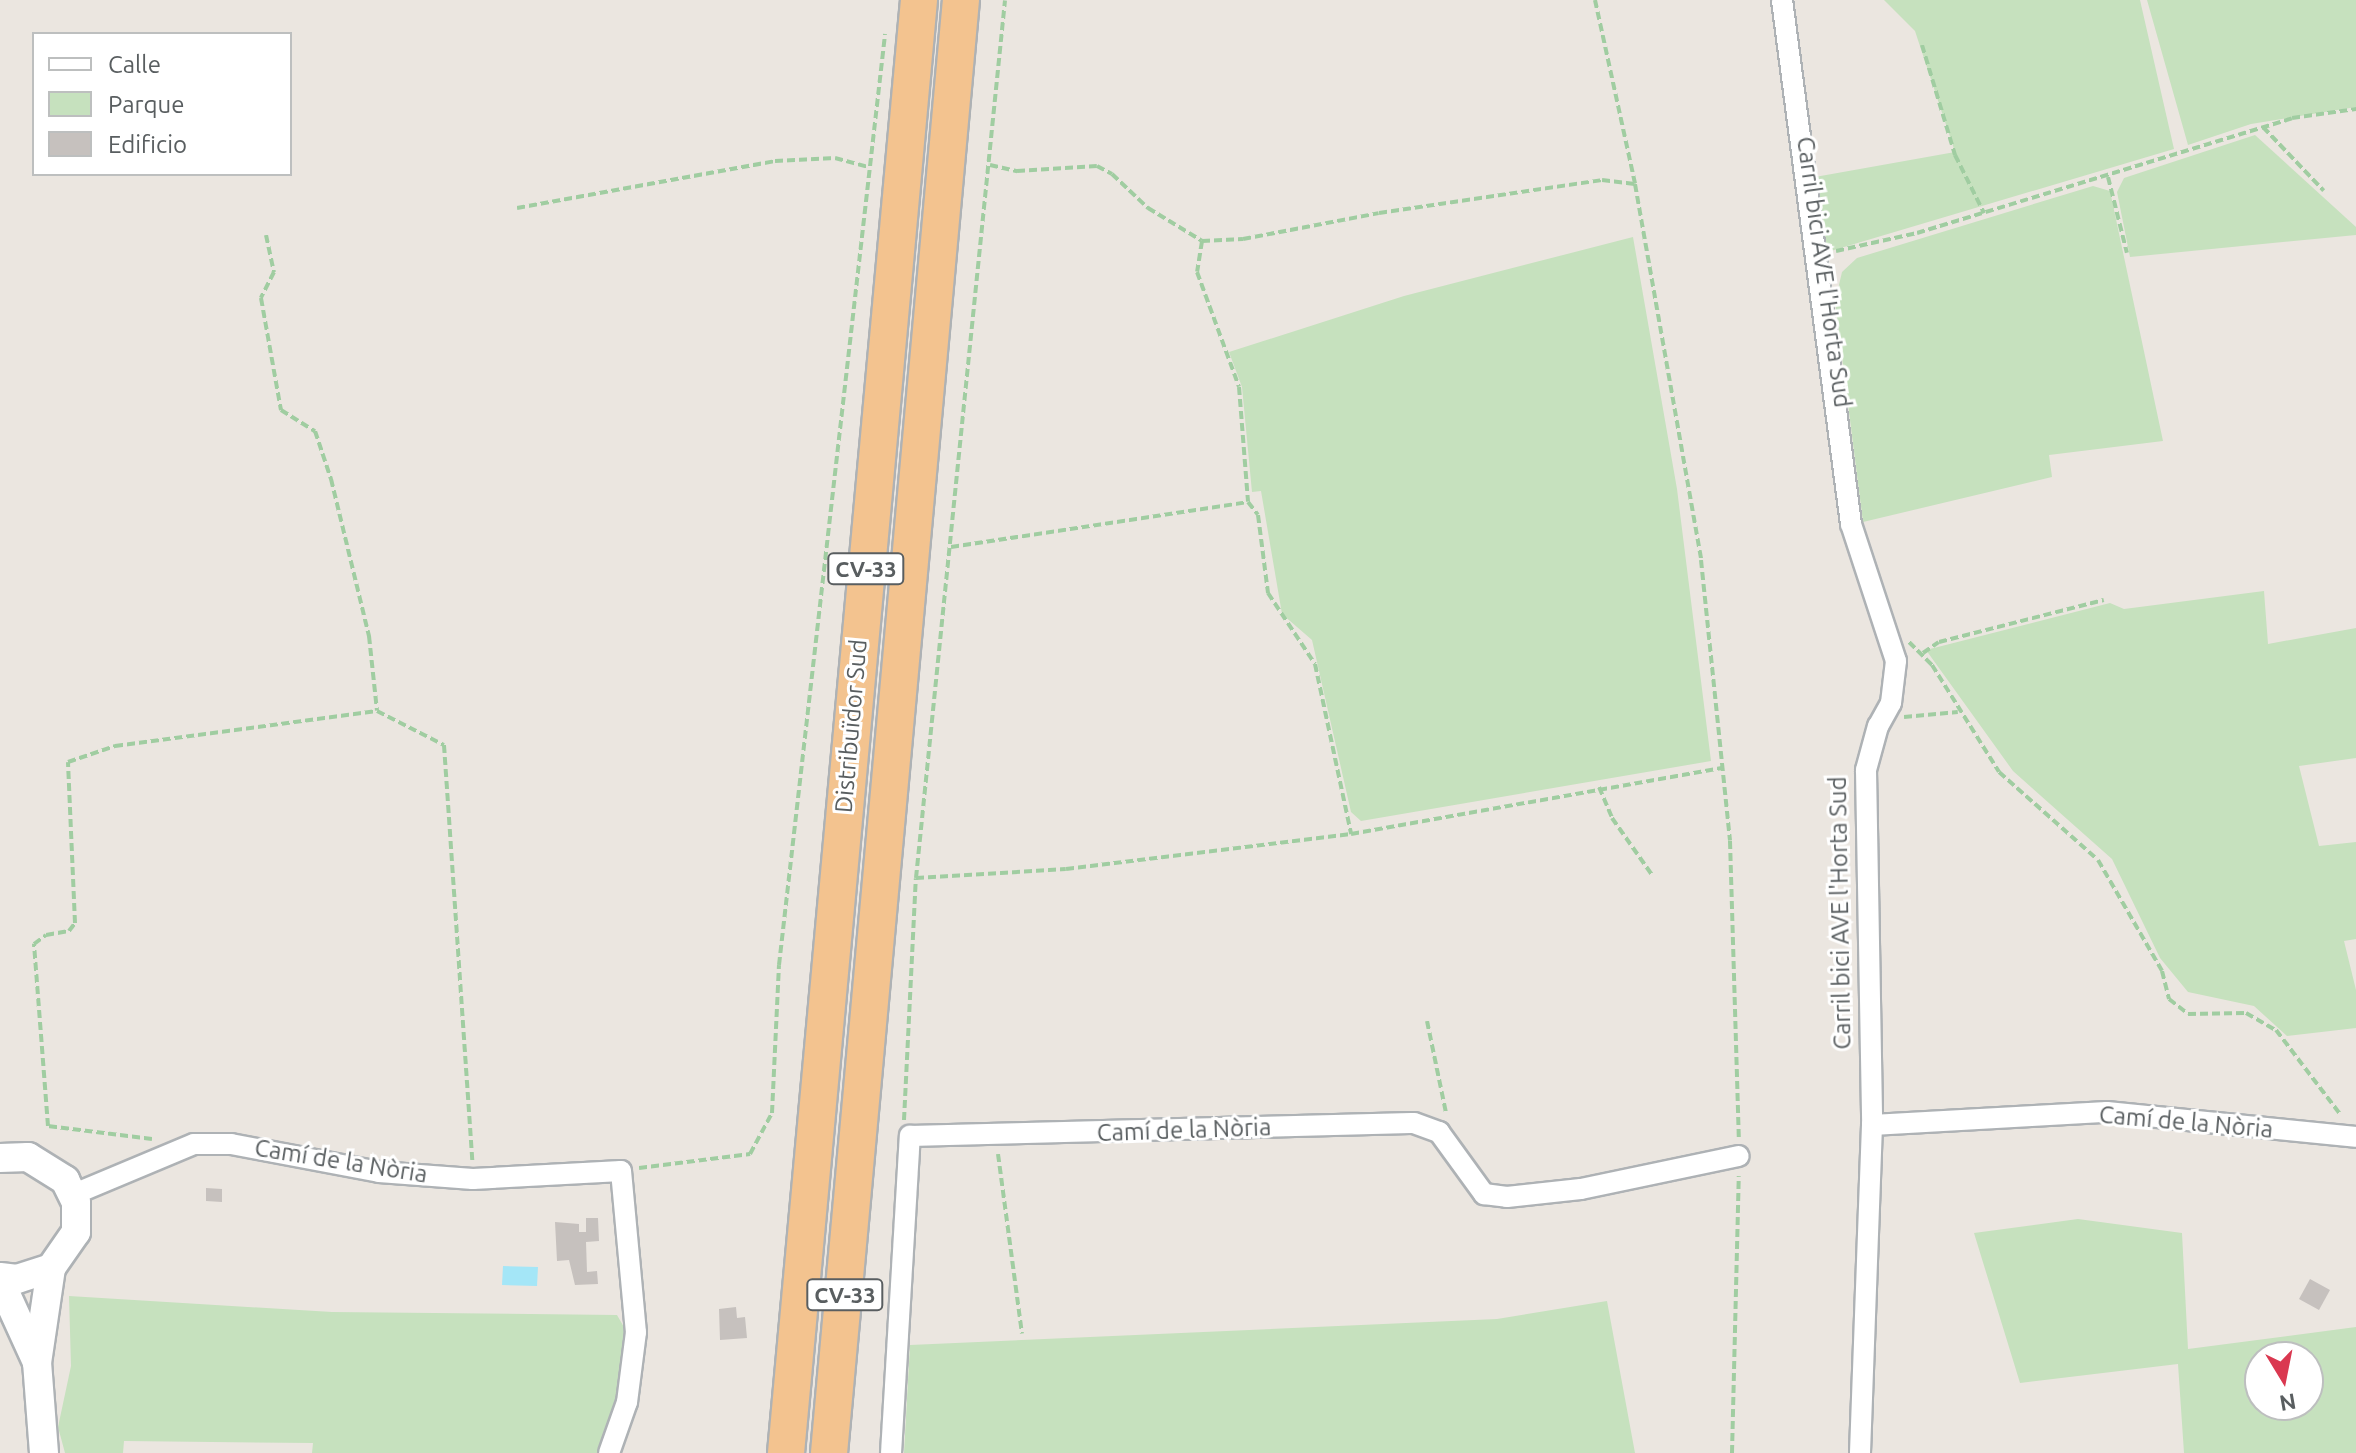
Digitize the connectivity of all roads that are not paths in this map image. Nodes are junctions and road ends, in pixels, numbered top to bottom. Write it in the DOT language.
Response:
graph roads {
  1 [pos="919,0"];
  2 [pos="961,0"];
  3 [pos="1782,0"];
  4 [pos="1872,1125"];
  5 [pos="2356,1136"];
  6 [pos="6,1155"];
  7 [pos="1739,1156"];
  8 [pos="72,1195"];
  9 [pos="51,1268"];
  10 [pos="0,1279"];
  11 [pos="37,1363"];
  12 [pos="44,1453"];
  13 [pos="609,1453"];
  14 [pos="786,1453"];
  15 [pos="829,1453"];
  16 [pos="891,1453"];
  17 [pos="1860,1453"];
  1 -- 14 [label="highway, Distribuïdor Sud / CV-33"];
  2 -- 15 [label="highway, Distribuïdor Sud / CV-33"];
  3 -- 4 [label="street"];
  4 -- 5 [label="street, Camí de la Nòria"];
  4 -- 17 [label="street"];
  6 -- 8 [label="street"];
  7 -- 16 [label="street, Camí de la Nòria"];
  8 -- 9 [label="street"];
  8 -- 13 [label="street, Camí de la Nòria"];
  9 -- 10 [label="street"];
  9 -- 11 [label="street"];
  10 -- 11 [label="street"];
  11 -- 12 [label="street"];
}
